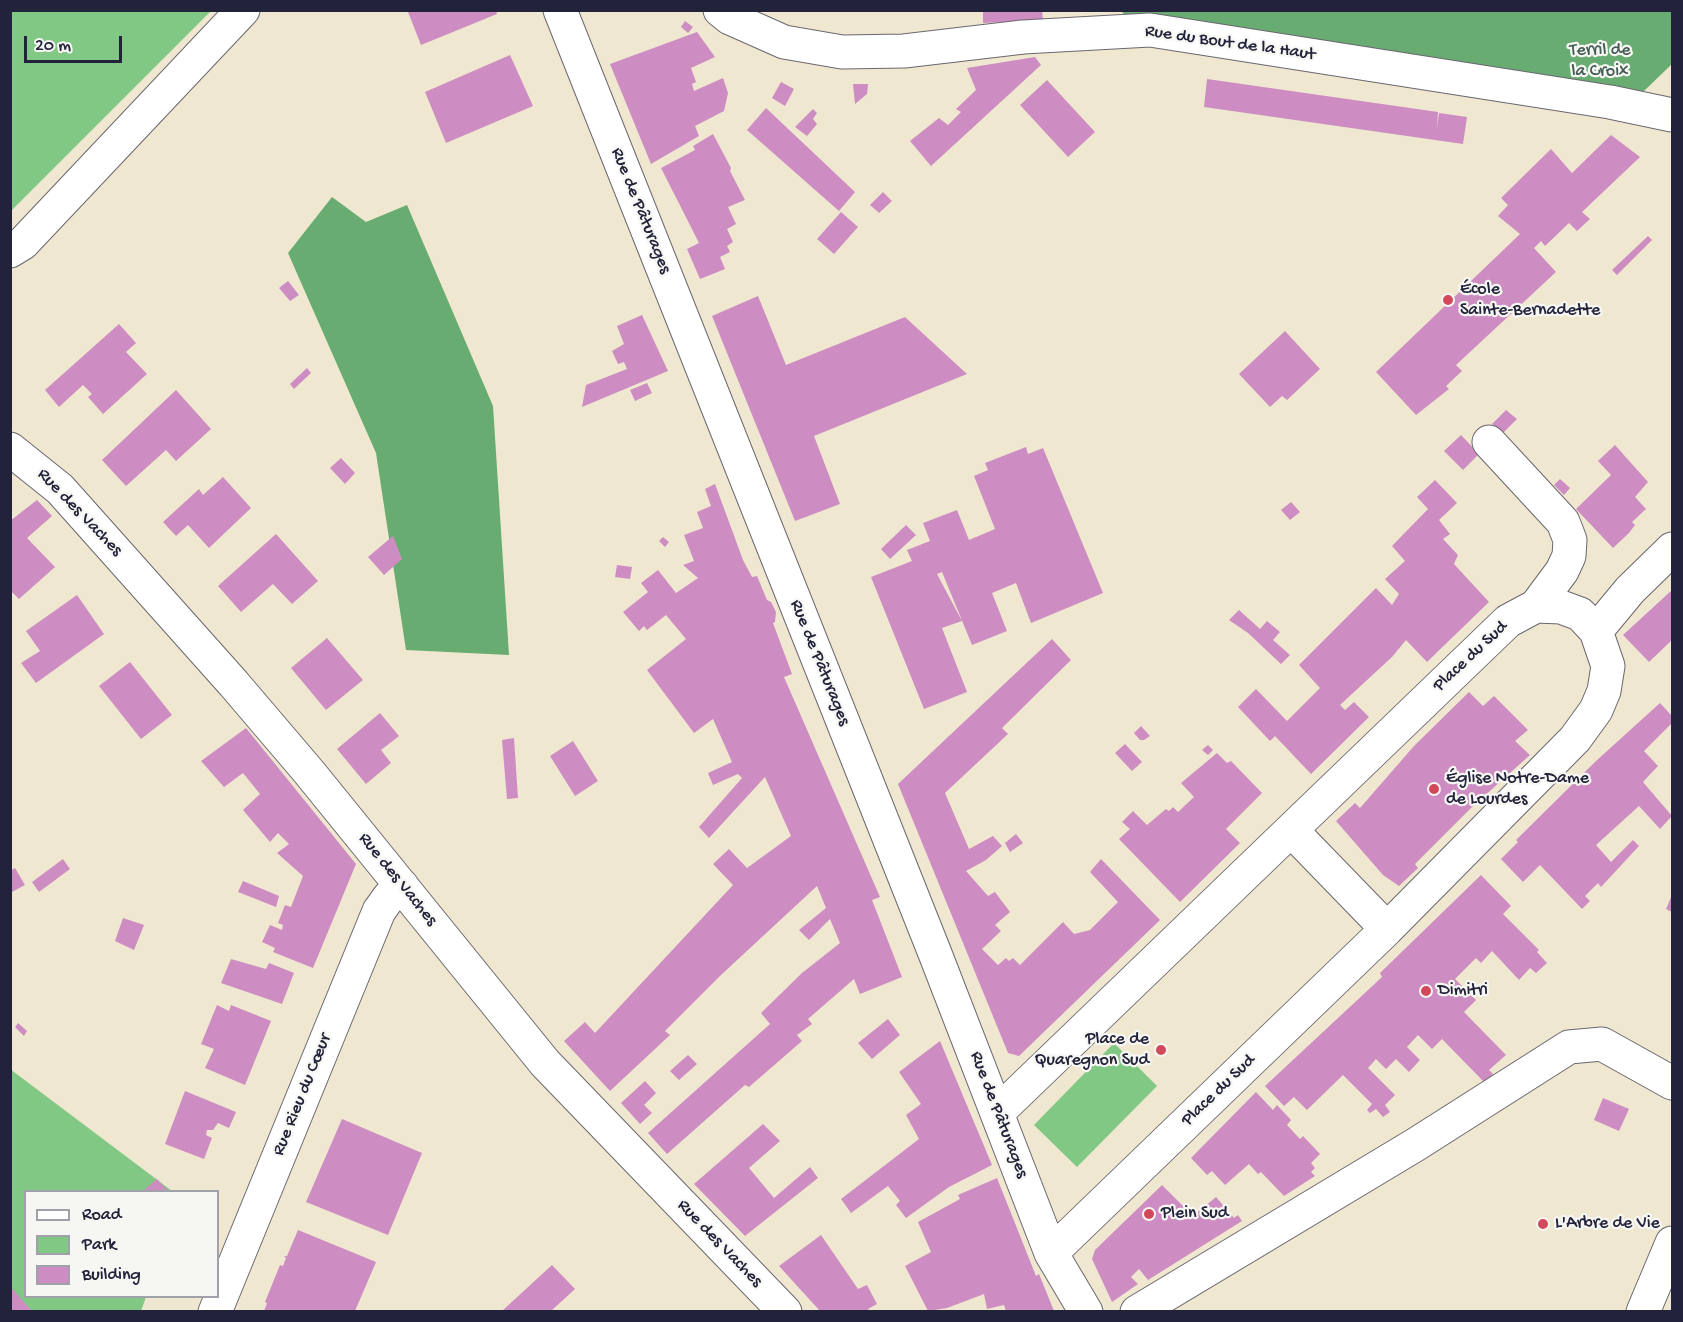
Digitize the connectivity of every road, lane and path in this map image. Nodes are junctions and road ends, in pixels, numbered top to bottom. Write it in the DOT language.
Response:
graph roads {
  1 [pos="243,10"];
  2 [pos="560,10"];
  3 [pos="720,10"];
  4 [pos="1672,115"];
  5 [pos="10,251"];
  6 [pos="1489,442"];
  7 [pos="10,448"];
  8 [pos="1672,549"];
  9 [pos="1536,606"];
  10 [pos="1596,631"];
  11 [pos="1292,831"];
  12 [pos="402,886"];
  13 [pos="1387,929"];
  14 [pos="1672,1083"];
  15 [pos="998,1112"];
  16 [pos="1672,1243"];
  17 [pos="1051,1253"];
  18 [pos="215,1311"];
  19 [pos="785,1311"];
  20 [pos="1086,1311"];
  21 [pos="1137,1311"];
  22 [pos="1643,1311"];
  1 -- 5 [label="street"];
  2 -- 15 [label="street, Rue de Pâturages"];
  3 -- 4 [label="street, Rue du Bout de la Haut"];
  6 -- 9 [label="street"];
  7 -- 12 [label="street, Rue des Vaches"];
  8 -- 10 [label="street"];
  9 -- 10 [label="street"];
  9 -- 11 [label="street, Place du Sud"];
  10 -- 13 [label="street, Place du Sud"];
  11 -- 13 [label="street"];
  11 -- 15 [label="street, Place du Sud"];
  12 -- 18 [label="street, Rue Rieu du Cœur"];
  12 -- 19 [label="street, Rue des Vaches"];
  13 -- 17 [label="street, Place du Sud"];
  14 -- 21 [label="street"];
  15 -- 17 [label="street, Rue de Pâturages"];
  16 -- 22 [label="street"];
  17 -- 20 [label="street, Rue de Pâturages"];
}
